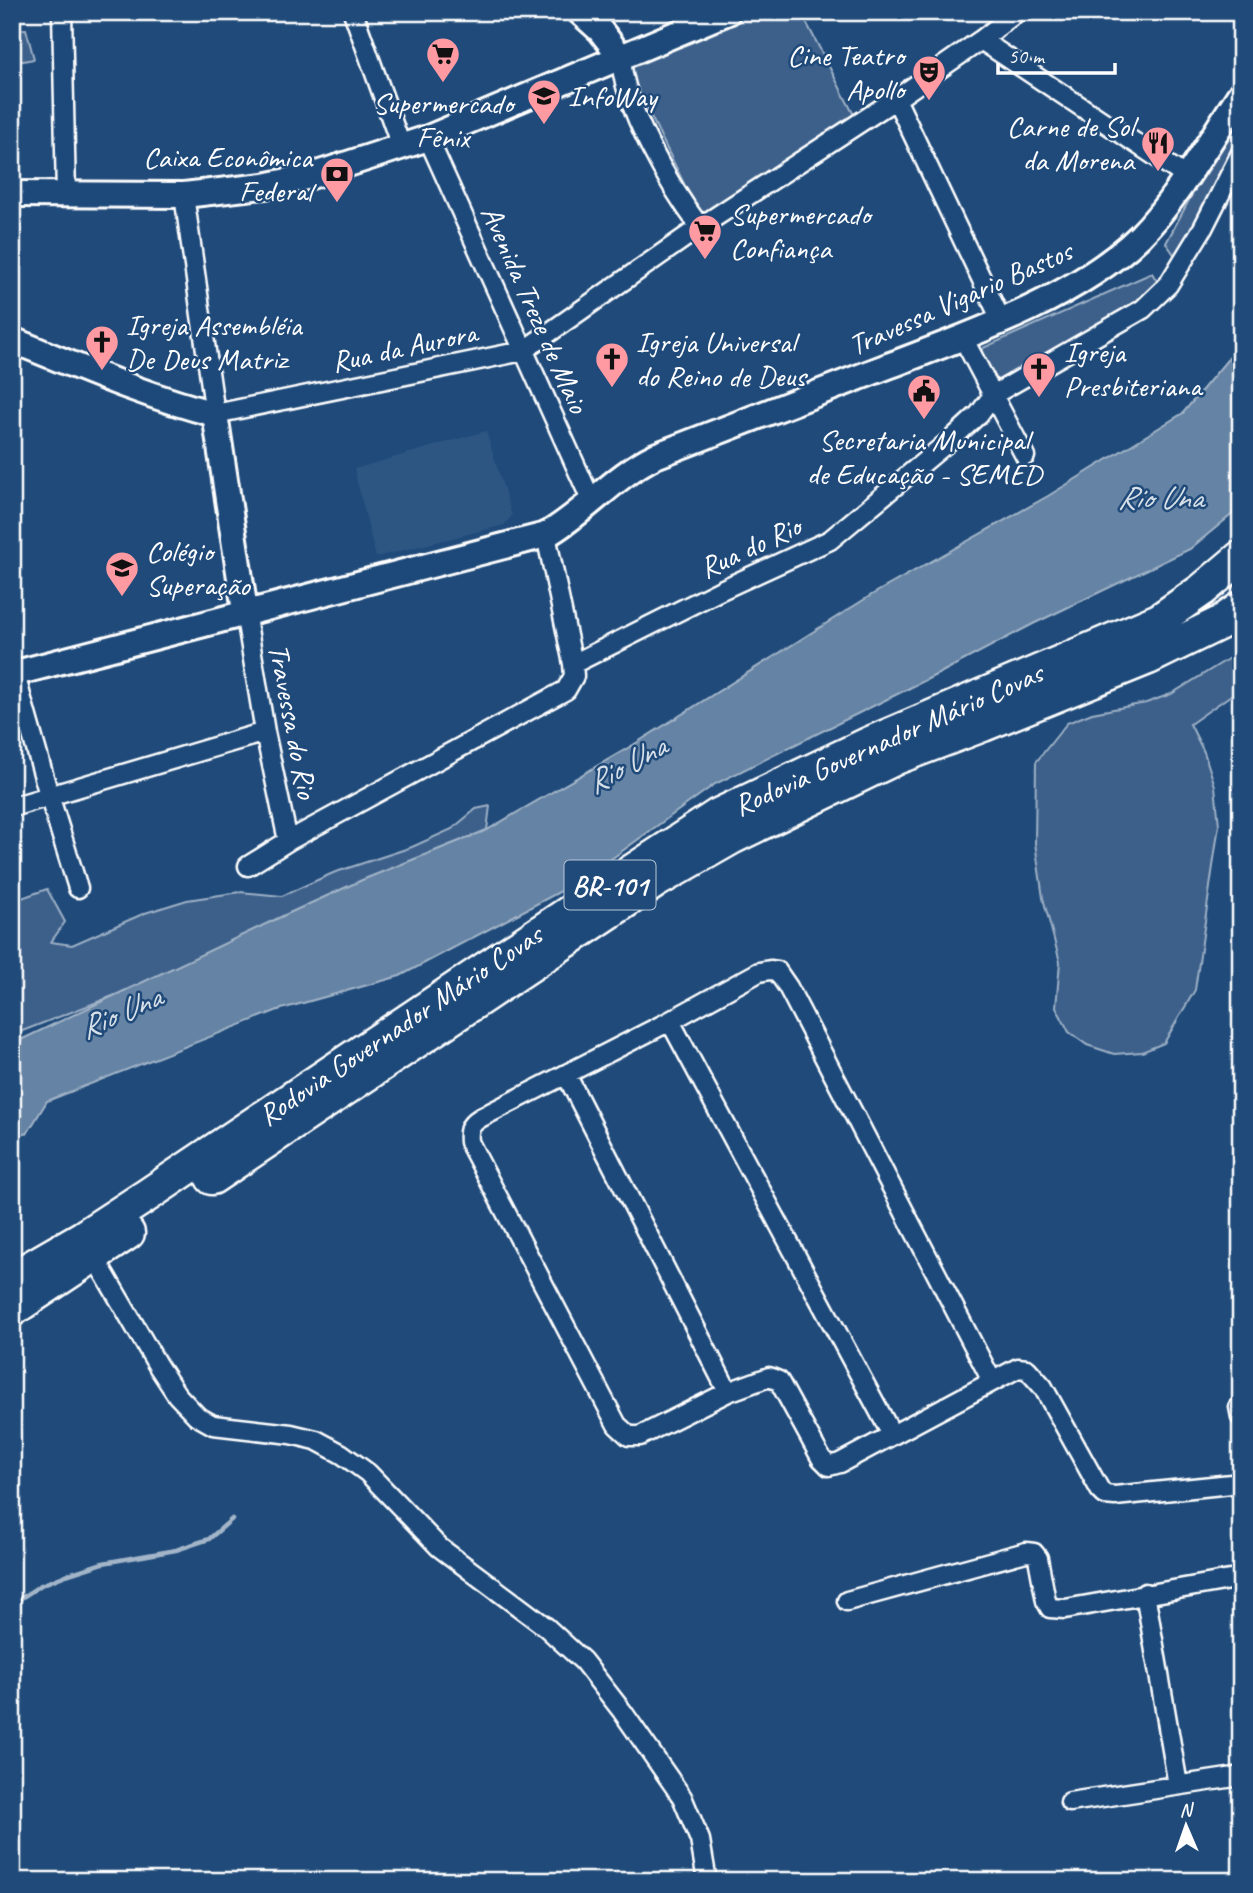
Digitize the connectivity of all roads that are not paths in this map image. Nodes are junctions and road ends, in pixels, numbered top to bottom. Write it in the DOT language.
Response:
graph roads {
  1 [pos="62,12"];
  2 [pos="353,12"];
  3 [pos="580,12"];
  4 [pos="728,12"];
  5 [pos="1017,12"];
  6 [pos="981,40"];
  7 [pos="621,57"];
  8 [pos="1241,93"];
  9 [pos="896,99"];
  10 [pos="428,138"];
  11 [pos="401,146"];
  12 [pos="1241,153"];
  13 [pos="1185,176"];
  14 [pos="12,194"];
  15 [pos="66,195"];
  16 [pos="184,195"];
  17 [pos="700,227"];
  18 [pos="1001,320"];
  19 [pos="963,338"];
  20 [pos="12,340"];
  21 [pos="523,351"];
  22 [pos="993,395"];
  23 [pos="215,414"];
  24 [pos="1025,456"];
  25 [pos="592,502"];
  26 [pos="545,535"];
  27 [pos="1241,557"];
  28 [pos="1241,608"];
  29 [pos="245,611"];
  30 [pos="573,664"];
  31 [pos="13,670"];
  32 [pos="265,732"];
  33 [pos="49,795"];
  34 [pos="12,807"];
  35 [pos="288,841"];
  36 [pos="248,866"];
  37 [pos="78,888"];
  38 [pos="670,1021"];
  39 [pos="566,1074"];
  40 [pos="94,1256"];
  41 [pos="12,1278"];
  42 [pos="12,1310"];
  43 [pos="992,1381"];
  44 [pos="729,1392"];
  45 [pos="892,1435"];
  46 [pos="1241,1483"];
  47 [pos="1241,1578"];
  48 [pos="1145,1593"];
  49 [pos="847,1601"];
  50 [pos="1241,1776"];
  51 [pos="1178,1785"];
  52 [pos="1070,1802"];
  53 [pos="708,1881"];
  1 -- 15 [label="street"];
  2 -- 11 [label="street"];
  3 -- 7 [label="main road"];
  4 -- 7 [label="main road"];
  5 -- 6 [label="street"];
  6 -- 9 [label="street"];
  6 -- 13 [label="street"];
  7 -- 10 [label="main road"];
  7 -- 17 [label="street"];
  8 -- 13 [label="main road, Travessa Vigario Bastos"];
  9 -- 17 [label="street"];
  9 -- 18 [label="street"];
  10 -- 11 [label="main road"];
  10 -- 21 [label="street, Avenida Treze de Maio"];
  11 -- 16 [label="main road"];
  12 -- 22 [label="street"];
  13 -- 18 [label="main road, Travessa Vigario Bastos"];
  14 -- 15 [label="main road"];
  15 -- 16 [label="main road"];
  16 -- 23 [label="street"];
  17 -- 21 [label="street"];
  18 -- 19 [label="main road, Travessa Vigario Bastos"];
  19 -- 22 [label="street"];
  19 -- 25 [label="main road, Travessa Vigario Bastos"];
  20 -- 23 [label="main road"];
  21 -- 23 [label="street, Rua da Aurora"];
  21 -- 25 [label="street, Avenida Treze de Maio"];
  22 -- 24 [label="street"];
  22 -- 30 [label="street, Rua do Rio"];
  23 -- 29 [label="main road"];
  25 -- 26 [label="main road, Travessa Vigario Bastos"];
  26 -- 29 [label="main road, Travessa Vigario Bastos"];
  26 -- 30 [label="street"];
  27 -- 41 [label="highway, Rodovia Governador Mário Covas / BR-101"];
  28 -- 40 [label="highway, Rodovia Governador Mário Covas / BR-101"];
  29 -- 31 [label="main road, Travessa Vigario Bastos"];
  29 -- 32 [label="street, Travessa do Rio"];
  30 -- 35 [label="street"];
  31 -- 33 [label="street"];
  32 -- 33 [label="street"];
  32 -- 35 [label="street, Travessa do Rio"];
  33 -- 34 [label="street"];
  33 -- 37 [label="street"];
  35 -- 36 [label="street"];
  38 -- 39 [label="street"];
  38 -- 43 [label="street"];
  38 -- 45 [label="street"];
  39 -- 44 [label="street"];
  39 -- 44 [label="street"];
  40 -- 42 [label="highway, Rodovia Governador Mário Covas / BR-101"];
  40 -- 53 [label="street"];
  43 -- 45 [label="street"];
  43 -- 46 [label="street"];
  44 -- 45 [label="street"];
  47 -- 48 [label="street"];
  48 -- 49 [label="street"];
  48 -- 51 [label="street"];
  50 -- 51 [label="street"];
  51 -- 52 [label="street"];
}
